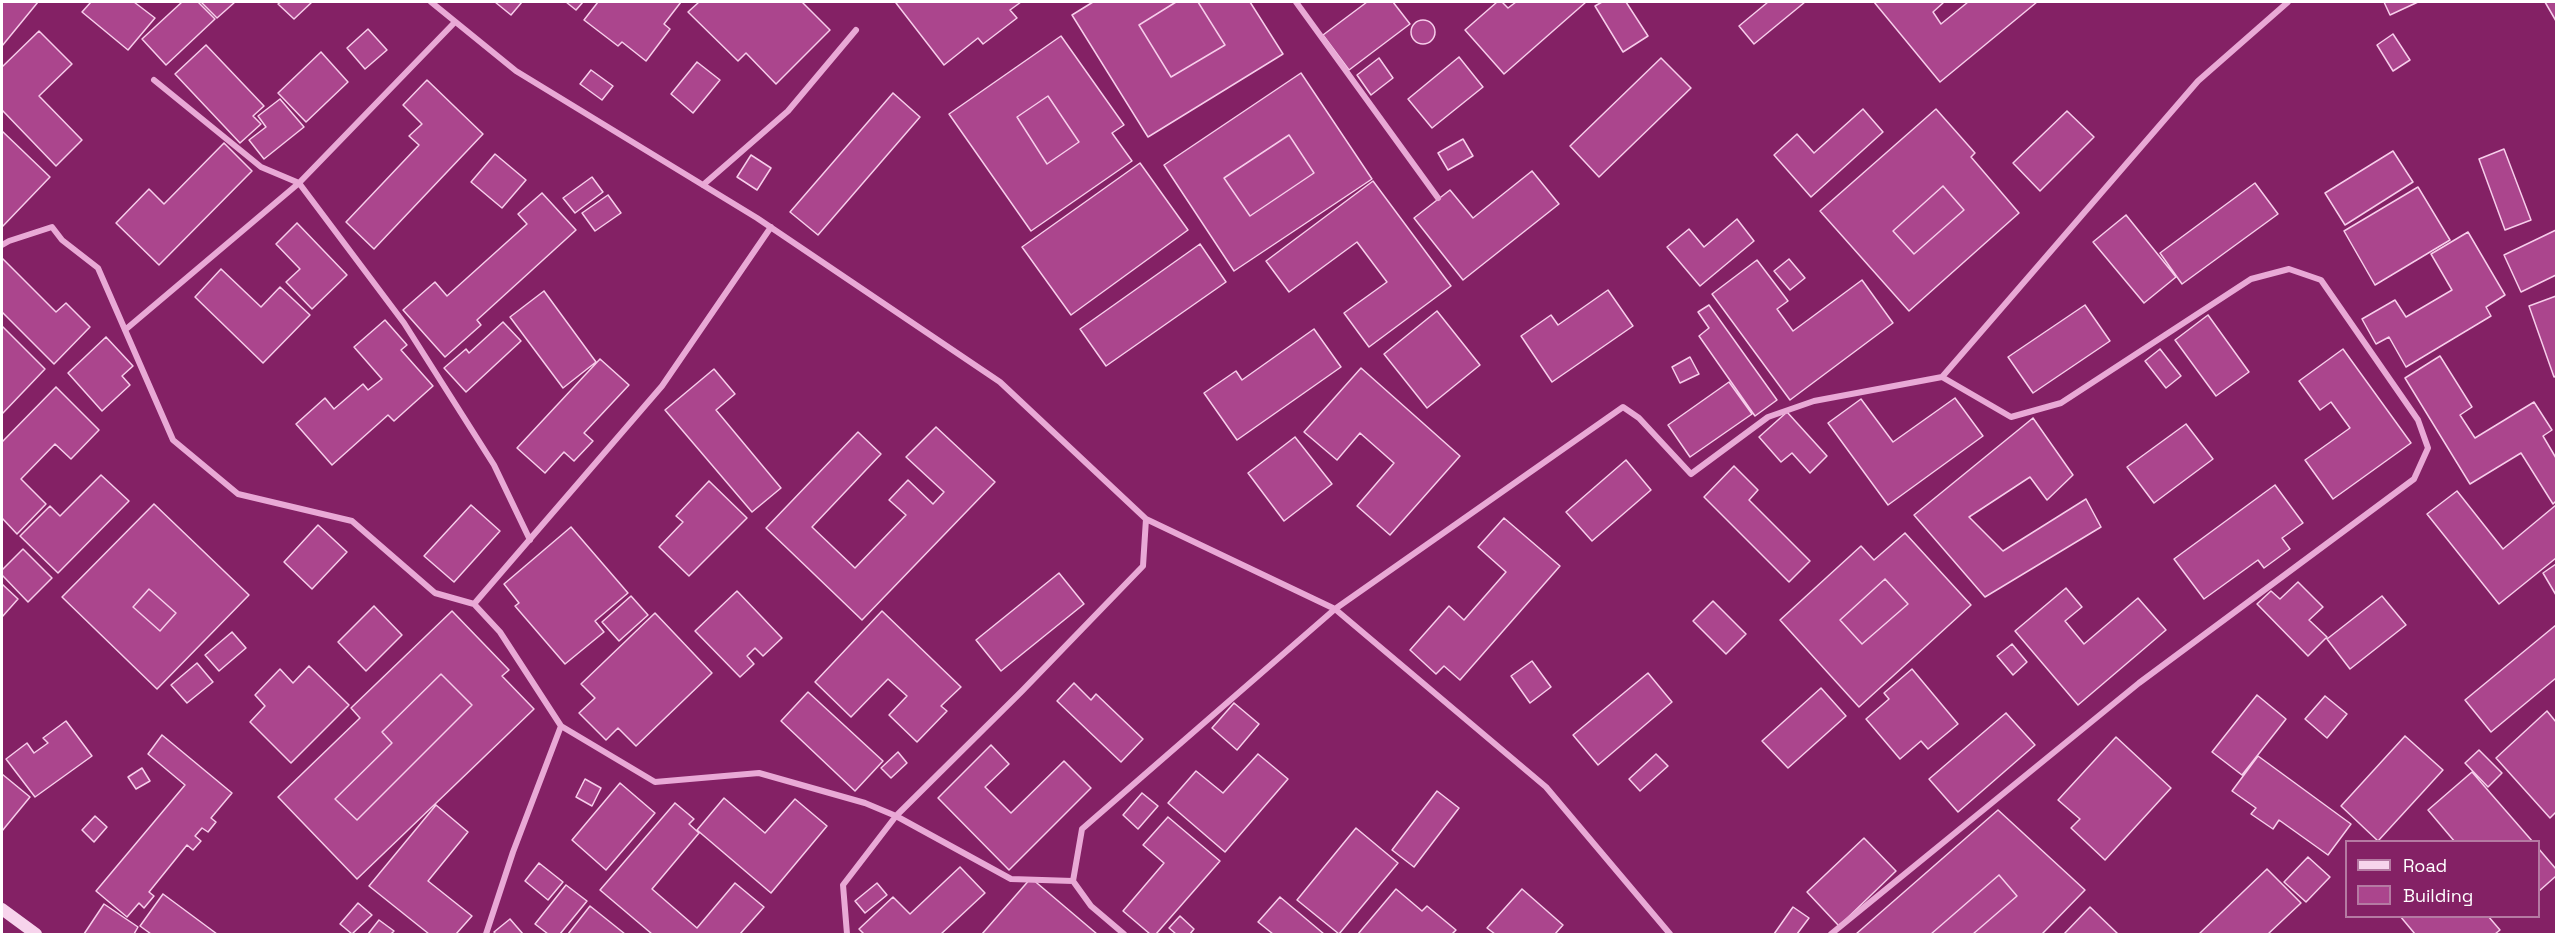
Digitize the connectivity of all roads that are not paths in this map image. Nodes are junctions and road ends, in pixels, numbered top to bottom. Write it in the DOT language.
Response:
graph roads {
  1 [pos="430,2"];
  2 [pos="1296,2"];
  3 [pos="2288,2"];
  4 [pos="455,22"];
  5 [pos="856,30"];
  6 [pos="154,80"];
  7 [pos="299,183"];
  8 [pos="703,185"];
  9 [pos="1438,198"];
  10 [pos="771,227"];
  11 [pos="2,245"];
  12 [pos="125,330"];
  13 [pos="1942,377"];
  14 [pos="1146,519"];
  15 [pos="530,540"];
  16 [pos="474,604"];
  17 [pos="1335,609"];
  18 [pos="561,726"];
  19 [pos="896,816"];
  20 [pos="1073,881"];
  21 [pos="2,909"];
  22 [pos="36,934"];
  23 [pos="486,934"];
  24 [pos="847,934"];
  25 [pos="1124,934"];
  26 [pos="1670,934"];
  27 [pos="1831,934"];
  1 -- 4 [label="street"];
  2 -- 9 [label="street"];
  3 -- 13 [label="street"];
  4 -- 7 [label="street"];
  4 -- 8 [label="street"];
  5 -- 8 [label="street"];
  6 -- 7 [label="street"];
  7 -- 12 [label="street"];
  7 -- 15 [label="street"];
  8 -- 10 [label="street"];
  10 -- 14 [label="street"];
  10 -- 15 [label="street"];
  11 -- 12 [label="street"];
  12 -- 16 [label="street"];
  13 -- 17 [label="street"];
  13 -- 27 [label="street"];
  14 -- 17 [label="street"];
  14 -- 19 [label="street"];
  15 -- 16 [label="street"];
  16 -- 18 [label="street"];
  17 -- 20 [label="street"];
  17 -- 26 [label="street"];
  18 -- 19 [label="street"];
  18 -- 23 [label="street"];
  19 -- 20 [label="street"];
  19 -- 24 [label="street"];
  20 -- 25 [label="street"];
  21 -- 22 [label="main road"];
}
